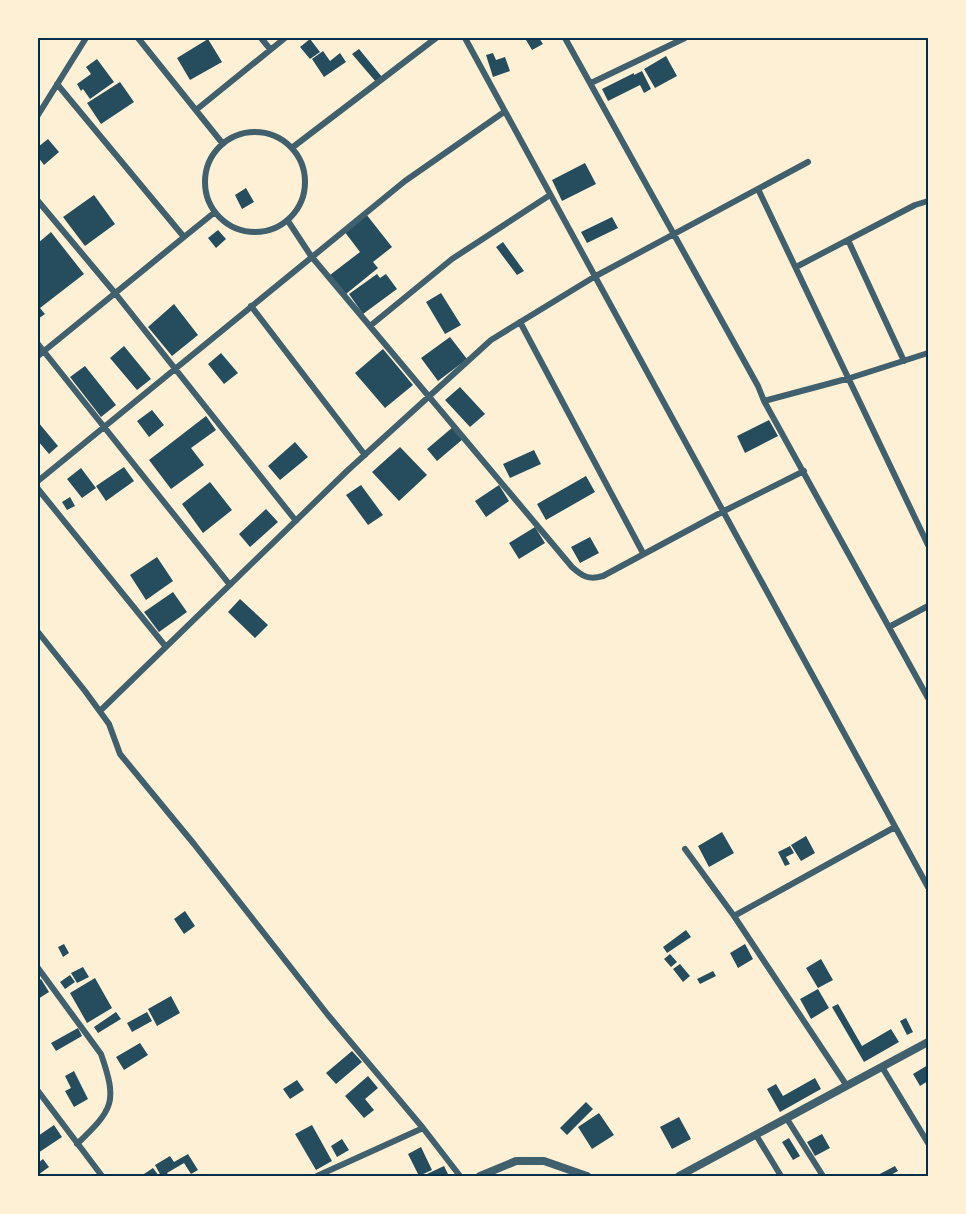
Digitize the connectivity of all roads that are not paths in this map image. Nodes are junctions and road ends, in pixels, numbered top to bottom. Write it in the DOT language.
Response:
graph roads {
  1 [pos="86,38"];
  2 [pos="138,38"];
  3 [pos="261,38"];
  4 [pos="285,38"];
  5 [pos="436,38"];
  6 [pos="465,38"];
  7 [pos="565,38"];
  8 [pos="685,38"];
  9 [pos="270,49"];
  10 [pos="591,83"];
  11 [pos="57,84"];
  12 [pos="196,110"];
  13 [pos="504,112"];
  14 [pos="38,115"];
  15 [pos="223,144"];
  16 [pos="292,147"];
  17 [pos="808,162"];
  18 [pos="758,189"];
  19 [pos="550,195"];
  20 [pos="38,201"];
  21 [pos="928,201"];
  22 [pos="214,212"];
  23 [pos="288,221"];
  24 [pos="675,234"];
  25 [pos="184,237"];
  26 [pos="848,240"];
  27 [pos="311,256"];
  28 [pos="796,267"];
  29 [pos="594,277"];
  30 [pos="115,293"];
  31 [pos="251,306"];
  32 [pos="520,322"];
  33 [pos="370,326"];
  34 [pos="38,344"];
  35 [pos="44,351"];
  36 [pos="928,353"];
  37 [pos="38,356"];
  38 [pos="903,361"];
  39 [pos="174,369"];
  40 [pos="850,378"];
  41 [pos="429,396"];
  42 [pos="764,401"];
  43 [pos="105,426"];
  44 [pos="365,455"];
  45 [pos="804,471"];
  46 [pos="38,481"];
  47 [pos="38,489"];
  48 [pos="722,512"];
  49 [pos="296,521"];
  50 [pos="928,545"];
  51 [pos="643,554"];
  52 [pos="230,585"];
  53 [pos="928,606"];
  54 [pos="889,627"];
  55 [pos="38,632"];
  56 [pos="166,647"];
  57 [pos="928,698"];
  58 [pos="100,711"];
  59 [pos="895,827"];
  60 [pos="685,849"];
  61 [pos="928,887"];
  62 [pos="734,916"];
  63 [pos="38,968"];
  64 [pos="928,1042"];
  65 [pos="882,1067"];
  66 [pos="847,1086"];
  67 [pos="38,1092"];
  68 [pos="787,1119"];
  69 [pos="423,1128"];
  70 [pos="756,1135"];
  71 [pos="928,1143"];
  72 [pos="77,1144"];
  73 [pos="694,1173"];
  74 [pos="102,1176"];
  75 [pos="317,1176"];
  76 [pos="460,1176"];
  77 [pos="480,1176"];
  78 [pos="587,1176"];
  79 [pos="679,1176"];
  80 [pos="781,1176"];
  81 [pos="823,1176"];
  1 -- 11 [label="street"];
  2 -- 12 [label="street"];
  3 -- 9 [label="street"];
  4 -- 9 [label="street"];
  5 -- 16 [label="street"];
  6 -- 13 [label="street"];
  7 -- 10 [label="street"];
  8 -- 10 [label="street"];
  9 -- 12 [label="street"];
  10 -- 24 [label="street"];
  11 -- 14 [label="street"];
  11 -- 25 [label="street"];
  12 -- 15 [label="street"];
  13 -- 19 [label="street"];
  13 -- 27 [label="street"];
  15 -- 16 [label="street"];
  15 -- 22 [label="street"];
  16 -- 23 [label="street"];
  17 -- 18 [label="street"];
  18 -- 24 [label="street"];
  18 -- 28 [label="street"];
  19 -- 29 [label="street"];
  19 -- 33 [label="street"];
  20 -- 30 [label="street"];
  21 -- 26 [label="street"];
  22 -- 23 [label="street"];
  22 -- 25 [label="street"];
  23 -- 27 [label="street"];
  24 -- 29 [label="street"];
  24 -- 42 [label="street"];
  25 -- 30 [label="street"];
  26 -- 28 [label="street"];
  26 -- 38 [label="street"];
  27 -- 31 [label="street"];
  27 -- 33 [label="street"];
  28 -- 40 [label="street"];
  29 -- 32 [label="street"];
  29 -- 48 [label="street"];
  30 -- 35 [label="street"];
  30 -- 39 [label="street"];
  31 -- 39 [label="street"];
  31 -- 44 [label="street"];
  32 -- 41 [label="street"];
  32 -- 51 [label="street"];
  33 -- 41 [label="street"];
  34 -- 35 [label="street"];
  35 -- 37 [label="street"];
  35 -- 43 [label="street"];
  36 -- 38 [label="street"];
  38 -- 40 [label="street"];
  39 -- 43 [label="street"];
  39 -- 49 [label="street"];
  40 -- 42 [label="street"];
  40 -- 50 [label="street"];
  41 -- 44 [label="street"];
  41 -- 51 [label="street"];
  42 -- 45 [label="street"];
  43 -- 46 [label="street"];
  43 -- 52 [label="street"];
  44 -- 49 [label="street"];
  45 -- 48 [label="street"];
  45 -- 54 [label="street"];
  47 -- 56 [label="street"];
  48 -- 51 [label="street"];
  48 -- 59 [label="street"];
  49 -- 52 [label="street"];
  52 -- 56 [label="street"];
  53 -- 54 [label="street"];
  54 -- 57 [label="street"];
  55 -- 58 [label="street"];
  56 -- 58 [label="street"];
  58 -- 69 [label="street"];
  59 -- 61 [label="street"];
  59 -- 62 [label="street"];
  60 -- 62 [label="street"];
  62 -- 66 [label="street"];
  63 -- 72 [label="street"];
  64 -- 65 [label="street"];
  65 -- 66 [label="street"];
  65 -- 71 [label="street"];
  66 -- 68 [label="street"];
  67 -- 72 [label="street"];
  68 -- 70 [label="street"];
  68 -- 81 [label="street"];
  69 -- 75 [label="street"];
  69 -- 76 [label="street"];
  70 -- 73 [label="street"];
  70 -- 80 [label="street"];
  72 -- 74 [label="street"];
  73 -- 79 [label="street"];
  77 -- 78 [label="street"];
}
